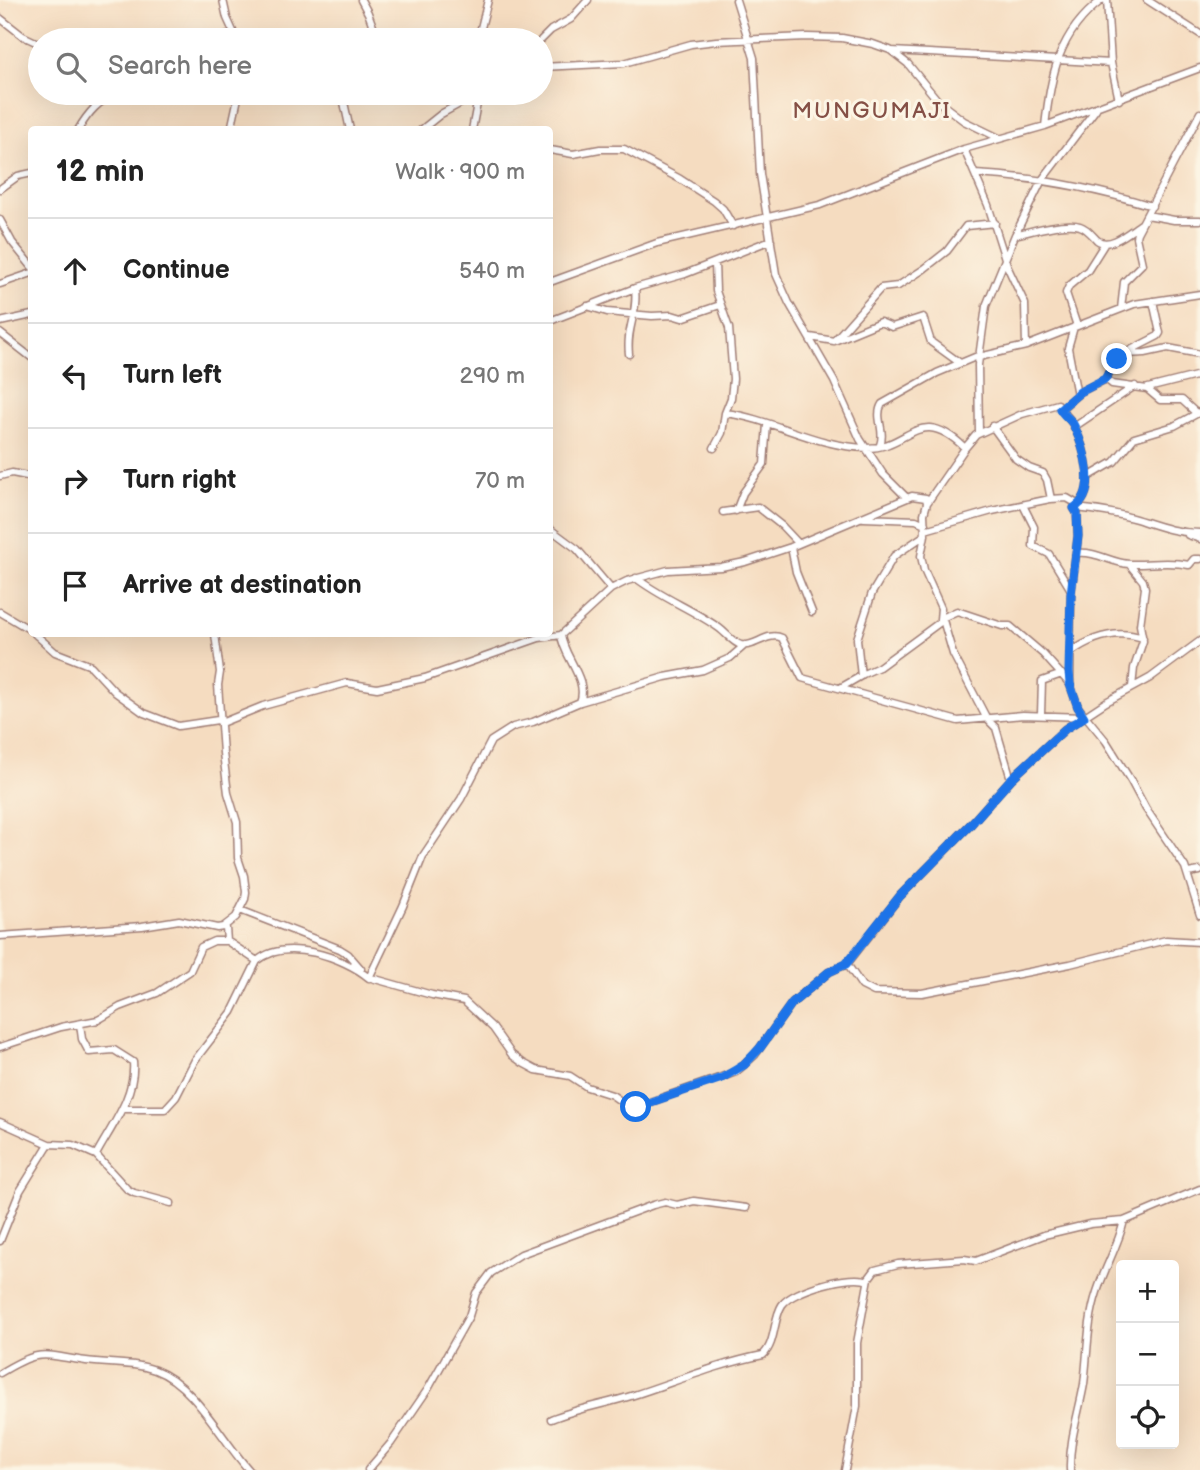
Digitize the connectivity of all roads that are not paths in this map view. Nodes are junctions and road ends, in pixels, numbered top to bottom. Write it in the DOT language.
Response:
graph roads {
  1 [pos="223,0"];
  2 [pos="361,0"];
  3 [pos="488,0"];
  4 [pos="588,0"];
  5 [pos="736,0"];
  6 [pos="1105,0"];
  7 [pos="1147,0"];
  8 [pos="0,18"];
  9 [pos="232,28"];
  10 [pos="373,28"];
  11 [pos="481,28"];
  12 [pos="553,29"];
  13 [pos="1200,34"];
  14 [pos="28,38"];
  15 [pos="749,40"];
  16 [pos="890,51"];
  17 [pos="1058,59"];
  18 [pos="1111,63"];
  19 [pos="553,66"];
  20 [pos="1200,68"];
  21 [pos="1119,100"];
  22 [pos="99,105"];
  23 [pos="236,105"];
  24 [pos="345,105"];
  25 [pos="457,105"];
  26 [pos="477,105"];
  27 [pos="1098,108"];
  28 [pos="1200,113"];
  29 [pos="80,126"];
  30 [pos="232,126"];
  31 [pos="349,126"];
  32 [pos="426,126"];
  33 [pos="473,126"];
  34 [pos="1045,126"];
  35 [pos="999,138"];
  36 [pos="964,149"];
  37 [pos="553,151"];
  38 [pos="28,174"];
  39 [pos="975,174"];
  40 [pos="1042,180"];
  41 [pos="0,189"];
  42 [pos="1152,206"];
  43 [pos="0,219"];
  44 [pos="767,219"];
  45 [pos="1145,219"];
  46 [pos="1200,220"];
  47 [pos="995,223"];
  48 [pos="733,226"];
  49 [pos="1015,234"];
  50 [pos="771,240"];
  51 [pos="1105,243"];
  52 [pos="1005,259"];
  53 [pos="28,262"];
  54 [pos="715,263"];
  55 [pos="28,274"];
  56 [pos="553,281"];
  57 [pos="0,284"];
  58 [pos="635,288"];
  59 [pos="1200,294"];
  60 [pos="1153,301"];
  61 [pos="720,305"];
  62 [pos="586,306"];
  63 [pos="1121,309"];
  64 [pos="636,313"];
  65 [pos="28,316"];
  66 [pos="553,320"];
  67 [pos="0,322"];
  68 [pos="1076,327"];
  69 [pos="0,333"];
  70 [pos="810,337"];
  71 [pos="834,341"];
  72 [pos="1026,346"];
  73 [pos="629,354"];
  74 [pos="1123,354"];
  75 [pos="1200,354"];
  76 [pos="28,355"];
  77 [pos="979,356"];
  78 [pos="960,363"];
  79 [pos="1200,375"];
  80 [pos="1105,379"];
  81 [pos="1135,386"];
  82 [pos="1147,388"];
  83 [pos="1077,395"];
  84 [pos="1060,409"];
  85 [pos="725,413"];
  86 [pos="1199,413"];
  87 [pos="767,425"];
  88 [pos="992,426"];
  89 [pos="1074,427"];
  90 [pos="979,433"];
  91 [pos="880,445"];
  92 [pos="714,448"];
  93 [pos="866,448"];
  94 [pos="965,448"];
  95 [pos="0,476"];
  96 [pos="28,476"];
  97 [pos="1088,477"];
  98 [pos="907,498"];
  99 [pos="1051,499"];
  100 [pos="927,503"];
  101 [pos="1023,505"];
  102 [pos="1076,507"];
  103 [pos="736,511"];
  104 [pos="723,512"];
  105 [pos="862,518"];
  106 [pos="925,529"];
  107 [pos="553,531"];
  108 [pos="1180,533"];
  109 [pos="1200,533"];
  110 [pos="1200,539"];
  111 [pos="798,543"];
  112 [pos="791,547"];
  113 [pos="1077,553"];
  114 [pos="1200,559"];
  115 [pos="1129,564"];
  116 [pos="636,578"];
  117 [pos="611,589"];
  118 [pos="1072,590"];
  119 [pos="0,612"];
  120 [pos="812,612"];
  121 [pos="941,619"];
  122 [pos="28,629"];
  123 [pos="561,635"];
  124 [pos="553,636"];
  125 [pos="38,637"];
  126 [pos="215,637"];
  127 [pos="547,637"];
  128 [pos="1143,638"];
  129 [pos="1200,641"];
  130 [pos="745,645"];
  131 [pos="1070,653"];
  132 [pos="1062,674"];
  133 [pos="861,675"];
  134 [pos="1070,684"];
  135 [pos="840,688"];
  136 [pos="1132,688"];
  137 [pos="580,702"];
  138 [pos="1041,714"];
  139 [pos="1084,717"];
  140 [pos="987,719"];
  141 [pos="221,723"];
  142 [pos="1011,779"];
  143 [pos="1200,871"];
  144 [pos="1188,873"];
  145 [pos="240,909"];
  146 [pos="1200,915"];
  147 [pos="223,927"];
  148 [pos="0,936"];
  149 [pos="228,941"];
  150 [pos="1200,942"];
  151 [pos="257,961"];
  152 [pos="846,964"];
  153 [pos="369,978"];
  154 [pos="80,1024"];
  155 [pos="0,1047"];
  156 [pos="123,1109"];
  157 [pos="0,1122"];
  158 [pos="49,1143"];
  159 [pos="96,1154"];
  160 [pos="1200,1189"];
  161 [pos="171,1203"];
  162 [pos="746,1208"];
  163 [pos="1124,1221"];
  164 [pos="0,1241"];
  165 [pos="868,1281"];
  166 [pos="0,1373"];
  167 [pos="551,1419"];
  168 [pos="249,1470"];
  169 [pos="368,1470"];
  170 [pos="845,1470"];
  171 [pos="1070,1470"];
  1 -- 9 [label="street"];
  2 -- 10 [label="street"];
  3 -- 11 [label="street"];
  4 -- 12 [label="street"];
  5 -- 15 [label="street"];
  6 -- 17 [label="street"];
  6 -- 18 [label="street"];
  7 -- 13 [label="street"];
  8 -- 14 [label="street"];
  15 -- 16 [label="street"];
  15 -- 19 [label="street"];
  15 -- 44 [label="street"];
  16 -- 17 [label="street"];
  16 -- 35 [label="street"];
  17 -- 18 [label="street"];
  17 -- 34 [label="street"];
  18 -- 21 [label="street"];
  20 -- 21 [label="street"];
  21 -- 27 [label="street"];
  22 -- 29 [label="street"];
  23 -- 30 [label="street"];
  24 -- 31 [label="street"];
  25 -- 32 [label="street"];
  26 -- 33 [label="street"];
  27 -- 34 [label="street"];
  27 -- 40 [label="street"];
  28 -- 42 [label="street"];
  34 -- 35 [label="street"];
  35 -- 36 [label="street"];
  36 -- 39 [label="street"];
  36 -- 44 [label="street"];
  37 -- 48 [label="street"];
  38 -- 41 [label="street"];
  39 -- 40 [label="street"];
  39 -- 47 [label="street"];
  40 -- 42 [label="street"];
  40 -- 49 [label="street"];
  42 -- 45 [label="street"];
  43 -- 53 [label="street"];
  44 -- 48 [label="street"];
  44 -- 50 [label="street"];
  45 -- 46 [label="street"];
  45 -- 51 [label="street"];
  45 -- 63 [label="street"];
  47 -- 52 [label="street"];
  47 -- 71 [label="street"];
  48 -- 56 [label="street"];
  49 -- 51 [label="street"];
  49 -- 52 [label="street"];
  50 -- 54 [label="street"];
  50 -- 70 [label="street"];
  51 -- 68 [label="street"];
  52 -- 72 [label="street"];
  52 -- 77 [label="street"];
  54 -- 58 [label="street"];
  54 -- 61 [label="street"];
  55 -- 57 [label="street"];
  58 -- 62 [label="street"];
  58 -- 64 [label="street"];
  59 -- 60 [label="street"];
  60 -- 63 [label="street"];
  60 -- 74 [label="street"];
  61 -- 64 [label="street"];
  61 -- 85 [label="street"];
  62 -- 64 [label="street"];
  62 -- 66 [label="street"];
  63 -- 68 [label="street"];
  64 -- 73 [label="street"];
  65 -- 67 [label="street"];
  68 -- 72 [label="street"];
  68 -- 83 [label="street"];
  69 -- 76 [label="street"];
  70 -- 71 [label="street"];
  70 -- 93 [label="street"];
  71 -- 78 [label="street"];
  72 -- 77 [label="street"];
  74 -- 75 [label="street"];
  74 -- 80 [label="street"];
  77 -- 78 [label="street"];
  77 -- 90 [label="street"];
  78 -- 91 [label="street"];
  79 -- 82 [label="street"];
  80 -- 81 [label="street"];
  80 -- 83 [label="street"];
  81 -- 82 [label="street"];
  81 -- 89 [label="street"];
  82 -- 86 [label="street"];
  83 -- 84 [label="street"];
  84 -- 88 [label="street"];
  84 -- 89 [label="street"];
  85 -- 87 [label="street"];
  85 -- 92 [label="street"];
  86 -- 97 [label="street"];
  87 -- 93 [label="street"];
  87 -- 103 [label="street"];
  88 -- 90 [label="street"];
  88 -- 99 [label="street"];
  89 -- 97 [label="street"];
  90 -- 94 [label="street"];
  91 -- 93 [label="street"];
  91 -- 94 [label="street"];
  93 -- 98 [label="street"];
  94 -- 100 [label="street"];
  95 -- 96 [label="street"];
  97 -- 102 [label="street"];
  98 -- 100 [label="street"];
  98 -- 105 [label="street"];
  99 -- 101 [label="street"];
  99 -- 102 [label="street"];
  100 -- 106 [label="street"];
  101 -- 106 [label="street"];
  101 -- 118 [label="street"];
  102 -- 108 [label="street"];
  102 -- 113 [label="street"];
  103 -- 104 [label="street"];
  103 -- 111 [label="street"];
  105 -- 106 [label="street"];
  105 -- 111 [label="street"];
  106 -- 121 [label="street"];
  106 -- 133 [label="street"];
  107 -- 117 [label="street"];
  108 -- 109 [label="street"];
  108 -- 110 [label="street"];
  111 -- 112 [label="street"];
  112 -- 116 [label="street"];
  112 -- 120 [label="street"];
  113 -- 115 [label="street"];
  113 -- 118 [label="street"];
  114 -- 115 [label="street"];
  115 -- 128 [label="street"];
  116 -- 117 [label="street"];
  116 -- 130 [label="street"];
  117 -- 123 [label="street"];
  118 -- 131 [label="street"];
  119 -- 122 [label="street"];
  121 -- 132 [label="street"];
  121 -- 133 [label="street"];
  121 -- 140 [label="street"];
  123 -- 124 [label="street"];
  123 -- 137 [label="street"];
  125 -- 141 [label="street"];
  126 -- 141 [label="street"];
  127 -- 141 [label="street"];
  128 -- 131 [label="street"];
  128 -- 136 [label="street"];
  129 -- 136 [label="street"];
  130 -- 135 [label="street"];
  130 -- 137 [label="street"];
  131 -- 134 [label="street"];
  132 -- 134 [label="street"];
  132 -- 138 [label="street"];
  133 -- 135 [label="street"];
  134 -- 139 [label="street"];
  135 -- 140 [label="street"];
  136 -- 139 [label="street"];
  137 -- 153 [label="street"];
  138 -- 139 [label="street"];
  138 -- 140 [label="street"];
  139 -- 142 [label="street"];
  139 -- 144 [label="street"];
  140 -- 142 [label="street"];
  141 -- 145 [label="street"];
  142 -- 152 [label="street"];
  143 -- 144 [label="street"];
  144 -- 146 [label="street"];
  145 -- 147 [label="street"];
  145 -- 153 [label="street"];
  147 -- 148 [label="street"];
  147 -- 149 [label="street"];
  149 -- 151 [label="street"];
  149 -- 154 [label="street"];
  150 -- 152 [label="street"];
  151 -- 153 [label="street"];
  151 -- 156 [label="street"];
  152 -- 153 [label="street"];
  154 -- 155 [label="street"];
  154 -- 156 [label="street"];
  156 -- 159 [label="street"];
  157 -- 158 [label="street"];
  158 -- 159 [label="street"];
  158 -- 164 [label="street"];
  159 -- 161 [label="street"];
  160 -- 163 [label="street"];
  162 -- 169 [label="street"];
  163 -- 165 [label="street"];
  163 -- 171 [label="street"];
  165 -- 167 [label="street"];
  165 -- 170 [label="street"];
  166 -- 168 [label="street"];
}
